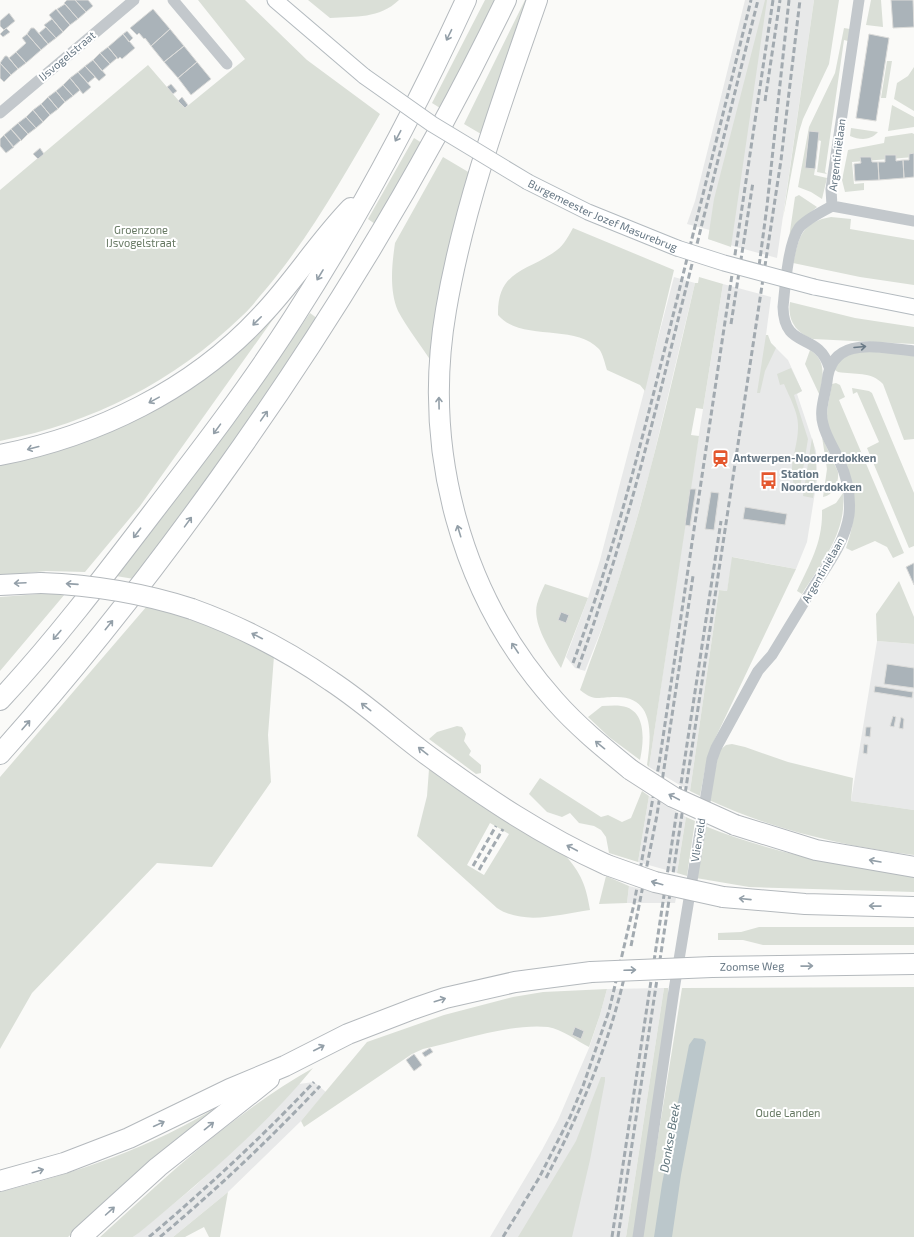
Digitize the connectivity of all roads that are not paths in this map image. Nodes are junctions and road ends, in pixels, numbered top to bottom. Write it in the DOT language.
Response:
graph roads {
  1 [pos="134,0"];
  2 [pos="173,0"];
  3 [pos="274,0"];
  4 [pos="466,0"];
  5 [pos="506,0"];
  6 [pos="537,0"];
  7 [pos="859,0"];
  8 [pos="227,64"];
  9 [pos="0,113"];
  10 [pos="374,183"];
  11 [pos="832,206"];
  12 [pos="914,221"];
  13 [pos="914,307"];
  14 [pos="914,351"];
  15 [pos="829,367"];
  16 [pos="0,455"];
  17 [pos="0,585"];
  18 [pos="758,671"];
  19 [pos="0,700"];
  20 [pos="0,754"];
  21 [pos="914,867"];
  22 [pos="914,906"];
  23 [pos="914,964"];
  24 [pos="285,1066"];
  25 [pos="0,1181"];
  26 [pos="81,1237"];
  27 [pos="638,1237"];
  1 -- 9 [label="street, IJsvogelstraat"];
  2 -- 8 [label="street"];
  3 -- 13 [label="street, Burgemeester Jozef Masurebrug, bridge"];
  4 -- 10 [label="highway, one-way"];
  20 -- 5 [label="highway, one-way"];
  21 -- 6 [label="highway, one-way, bridge"];
  7 -- 11 [label="street, Argentiniëlaan"];
  10 -- 16 [label="highway, one-way"];
  10 -- 19 [label="highway, one-way"];
  11 -- 12 [label="street"];
  11 -- 15 [label="street, Argentiniëlaan"];
  15 -- 14 [label="street, one-way"];
  15 -- 18 [label="street, Argentiniëlaan"];
  22 -- 17 [label="highway, one-way, bridge"];
  18 -- 27 [label="street, Vlierveld"];
  24 -- 23 [label="highway, Zoomse Weg, one-way, bridge"];
  25 -- 24 [label="highway, one-way"];
  26 -- 24 [label="highway, one-way"];
}
